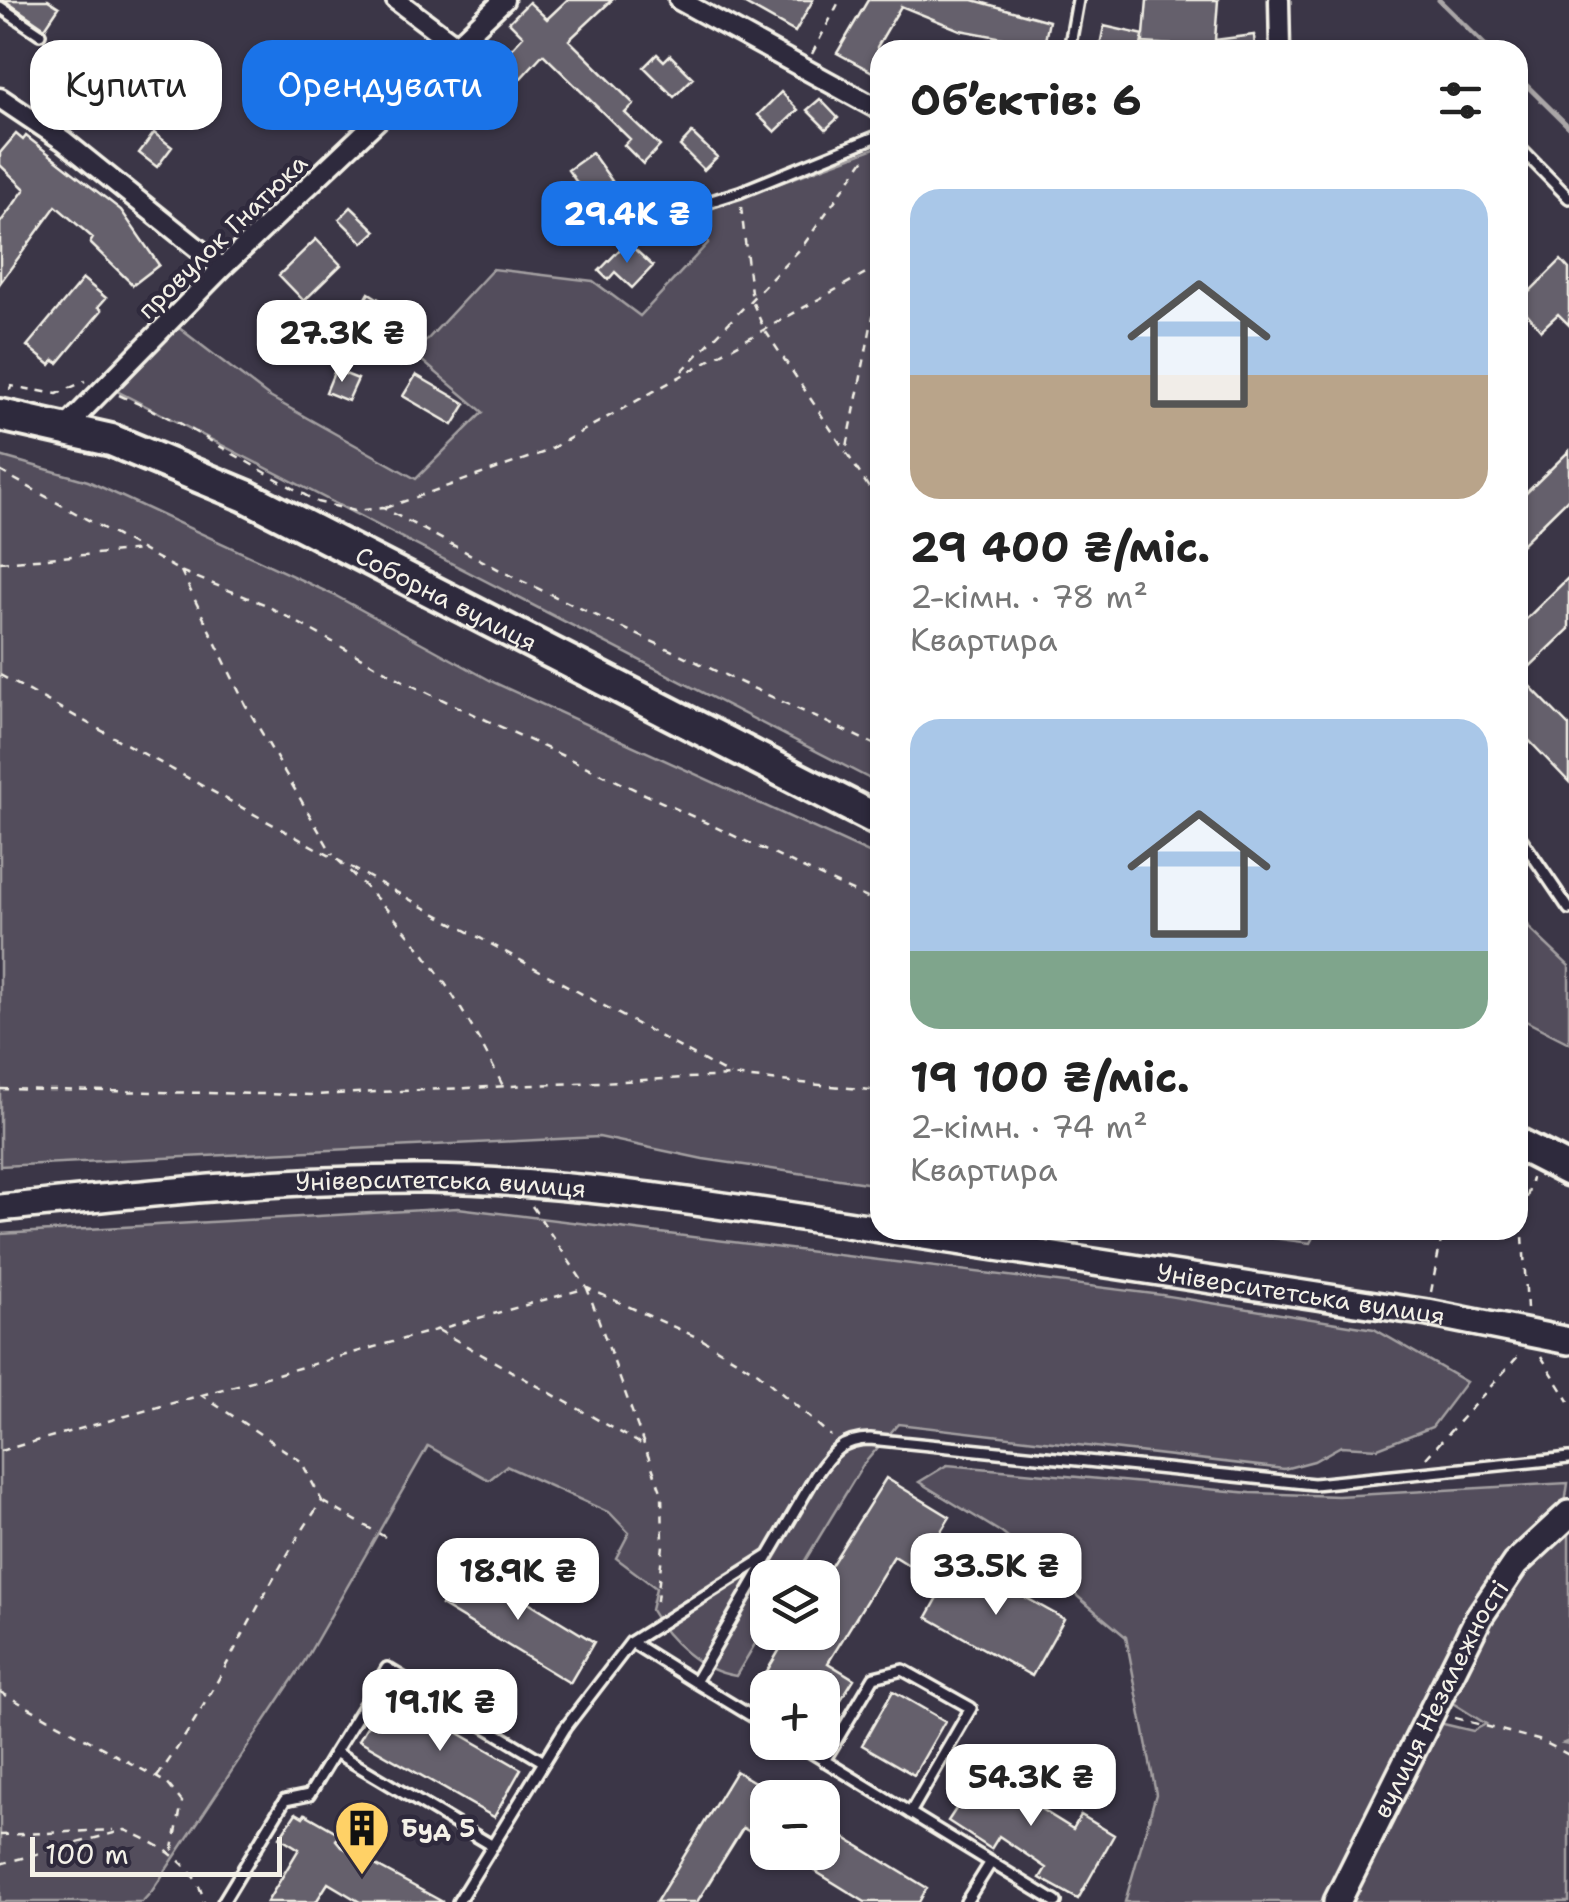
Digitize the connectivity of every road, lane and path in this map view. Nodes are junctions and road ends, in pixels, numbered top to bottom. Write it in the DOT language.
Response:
graph roads {
  1 [pos="396,0"];
  2 [pos="504,0"];
  3 [pos="679,0"];
  4 [pos="840,0"];
  5 [pos="1078,0"];
  6 [pos="1279,0"];
  7 [pos="0,7"];
  8 [pos="40,34"];
  9 [pos="449,40"];
  10 [pos="463,40"];
  11 [pos="1071,40"];
  12 [pos="1280,40"];
  13 [pos="805,69"];
  14 [pos="0,98"];
  15 [pos="870,105"];
  16 [pos="368,130"];
  17 [pos="870,139"];
  18 [pos="870,152"];
  19 [pos="1528,156"];
  20 [pos="740,192"];
  21 [pos="1569,198"];
  22 [pos="596,216"];
  23 [pos="222,268"];
  24 [pos="870,271"];
  25 [pos="752,302"];
  26 [pos="764,329"];
  27 [pos="870,331"];
  28 [pos="680,374"];
  29 [pos="102,386"];
  30 [pos="3,415"];
  31 [pos="64,428"];
  32 [pos="846,452"];
  33 [pos="0,471"];
  34 [pos="870,489"];
  35 [pos="383,508"];
  36 [pos="143,550"];
  37 [pos="0,562"];
  38 [pos="180,570"];
  39 [pos="0,675"];
  40 [pos="870,742"];
  41 [pos="870,816"];
  42 [pos="1528,849"];
  43 [pos="333,856"];
  44 [pos="870,899"];
  45 [pos="1569,909"];
  46 [pos="732,1076"];
  47 [pos="504,1087"];
  48 [pos="0,1089"];
  49 [pos="870,1090"];
  50 [pos="1551,1160"];
  51 [pos="518,1184"];
  52 [pos="1528,1202"];
  53 [pos="0,1208"];
  54 [pos="870,1228"];
  55 [pos="948,1240"];
  56 [pos="1440,1240"];
  57 [pos="1523,1240"];
  58 [pos="587,1288"];
  59 [pos="1428,1313"];
  60 [pos="1569,1328"];
  61 [pos="437,1330"];
  62 [pos="1535,1339"];
  63 [pos="1569,1341"];
  64 [pos="201,1395"];
  65 [pos="1569,1402"];
  66 [pos="644,1445"];
  67 [pos="841,1445"];
  68 [pos="0,1451"];
  69 [pos="1569,1458"];
  70 [pos="1410,1474"];
  71 [pos="322,1501"];
  72 [pos="1569,1514"];
  73 [pos="385,1537"];
  74 [pos="769,1556"];
  75 [pos="656,1626"];
  76 [pos="631,1642"];
  77 [pos="695,1682"];
  78 [pos="0,1692"];
  79 [pos="1429,1711"];
  80 [pos="750,1715"];
  81 [pos="335,1752"];
  82 [pos="1569,1756"];
  83 [pos="824,1761"];
  84 [pos="544,1762"];
  85 [pos="157,1778"];
  86 [pos="910,1813"];
  87 [pos="125,1830"];
  88 [pos="0,1834"];
  89 [pos="493,1846"];
  90 [pos="172,1854"];
  91 [pos="991,1862"];
  92 [pos="0,1864"];
  93 [pos="204,1902"];
  94 [pos="222,1902"];
  95 [pos="458,1902"];
  96 [pos="966,1902"];
  97 [pos="1056,1902"];
  98 [pos="1336,1902"];
  1 -- 9 [label="street"];
  2 -- 10 [label="street, провулок Гнатюка"];
  3 -- 13 [label="street"];
  4 -- 13 [label="path"];
  5 -- 11 [label="lane"];
  6 -- 12 [label="street"];
  7 -- 8 [label="lane"];
  13 -- 15 [label="street"];
  14 -- 23 [label="street"];
  16 -- 23 [label="street, провулок Гнатюка"];
  17 -- 20 [label="lane"];
  18 -- 25 [label="path"];
  19 -- 21 [label="lane"];
  20 -- 22 [label="lane"];
  20 -- 25 [label="path"];
  23 -- 29 [label="street, провулок Гнатюка"];
  24 -- 26 [label="path"];
  25 -- 26 [label="path"];
  25 -- 28 [label="path"];
  26 -- 28 [label="path"];
  26 -- 32 [label="path"];
  27 -- 32 [label="path"];
  28 -- 35 [label="path"];
  29 -- 30 [label="path"];
  29 -- 31 [label="street, провулок Гнатюка"];
  29 -- 35 [label="path"];
  30 -- 31 [label="main road, Соборна вулиця"];
  31 -- 41 [label="main road, Соборна вулиця"];
  32 -- 34 [label="path"];
  33 -- 36 [label="path"];
  35 -- 40 [label="path"];
  36 -- 37 [label="path"];
  36 -- 38 [label="path"];
  38 -- 43 [label="path"];
  38 -- 44 [label="path"];
  39 -- 43 [label="path"];
  42 -- 45 [label="lane"];
  43 -- 46 [label="path"];
  43 -- 47 [label="path"];
  46 -- 47 [label="path"];
  46 -- 49 [label="path"];
  47 -- 48 [label="path"];
  50 -- 52 [label="path"];
  51 -- 53 [label="main road, Університетська вулиця"];
  51 -- 54 [label="main road, Університетська вулиця"];
  51 -- 58 [label="path"];
  55 -- 59 [label="main road, Університетська вулиця"];
  56 -- 59 [label="path"];
  57 -- 62 [label="path"];
  58 -- 61 [label="path"];
  58 -- 66 [label="path"];
  58 -- 67 [label="path"];
  59 -- 62 [label="main road, Університетська вулиця"];
  60 -- 62 [label="main road, Університетська вулиця"];
  61 -- 64 [label="path"];
  61 -- 66 [label="path"];
  62 -- 63 [label="main road, Університетська вулиця"];
  62 -- 65 [label="path"];
  62 -- 70 [label="path"];
  64 -- 68 [label="path"];
  64 -- 71 [label="path"];
  66 -- 75 [label="path"];
  67 -- 70 [label="lane"];
  67 -- 74 [label="lane"];
  69 -- 70 [label="lane"];
  71 -- 73 [label="path"];
  71 -- 85 [label="path"];
  72 -- 79 [label="main road, вулиця Незалежності"];
  74 -- 75 [label="lane"];
  74 -- 77 [label="lane"];
  75 -- 76 [label="lane"];
  76 -- 77 [label="lane"];
  76 -- 84 [label="lane"];
  77 -- 80 [label="lane"];
  78 -- 85 [label="path"];
  79 -- 82 [label="path"];
  79 -- 98 [label="main road, вулиця Незалежності"];
  81 -- 84 [label="lane"];
  81 -- 89 [label="lane"];
  81 -- 94 [label="lane"];
  83 -- 86 [label="lane"];
  83 -- 86 [label="lane"];
  84 -- 89 [label="lane"];
  85 -- 90 [label="path"];
  86 -- 91 [label="lane"];
  87 -- 88 [label="path"];
  87 -- 90 [label="path"];
  87 -- 92 [label="path"];
  89 -- 95 [label="lane"];
  90 -- 93 [label="path"];
  91 -- 96 [label="lane"];
  91 -- 97 [label="lane"];
}
